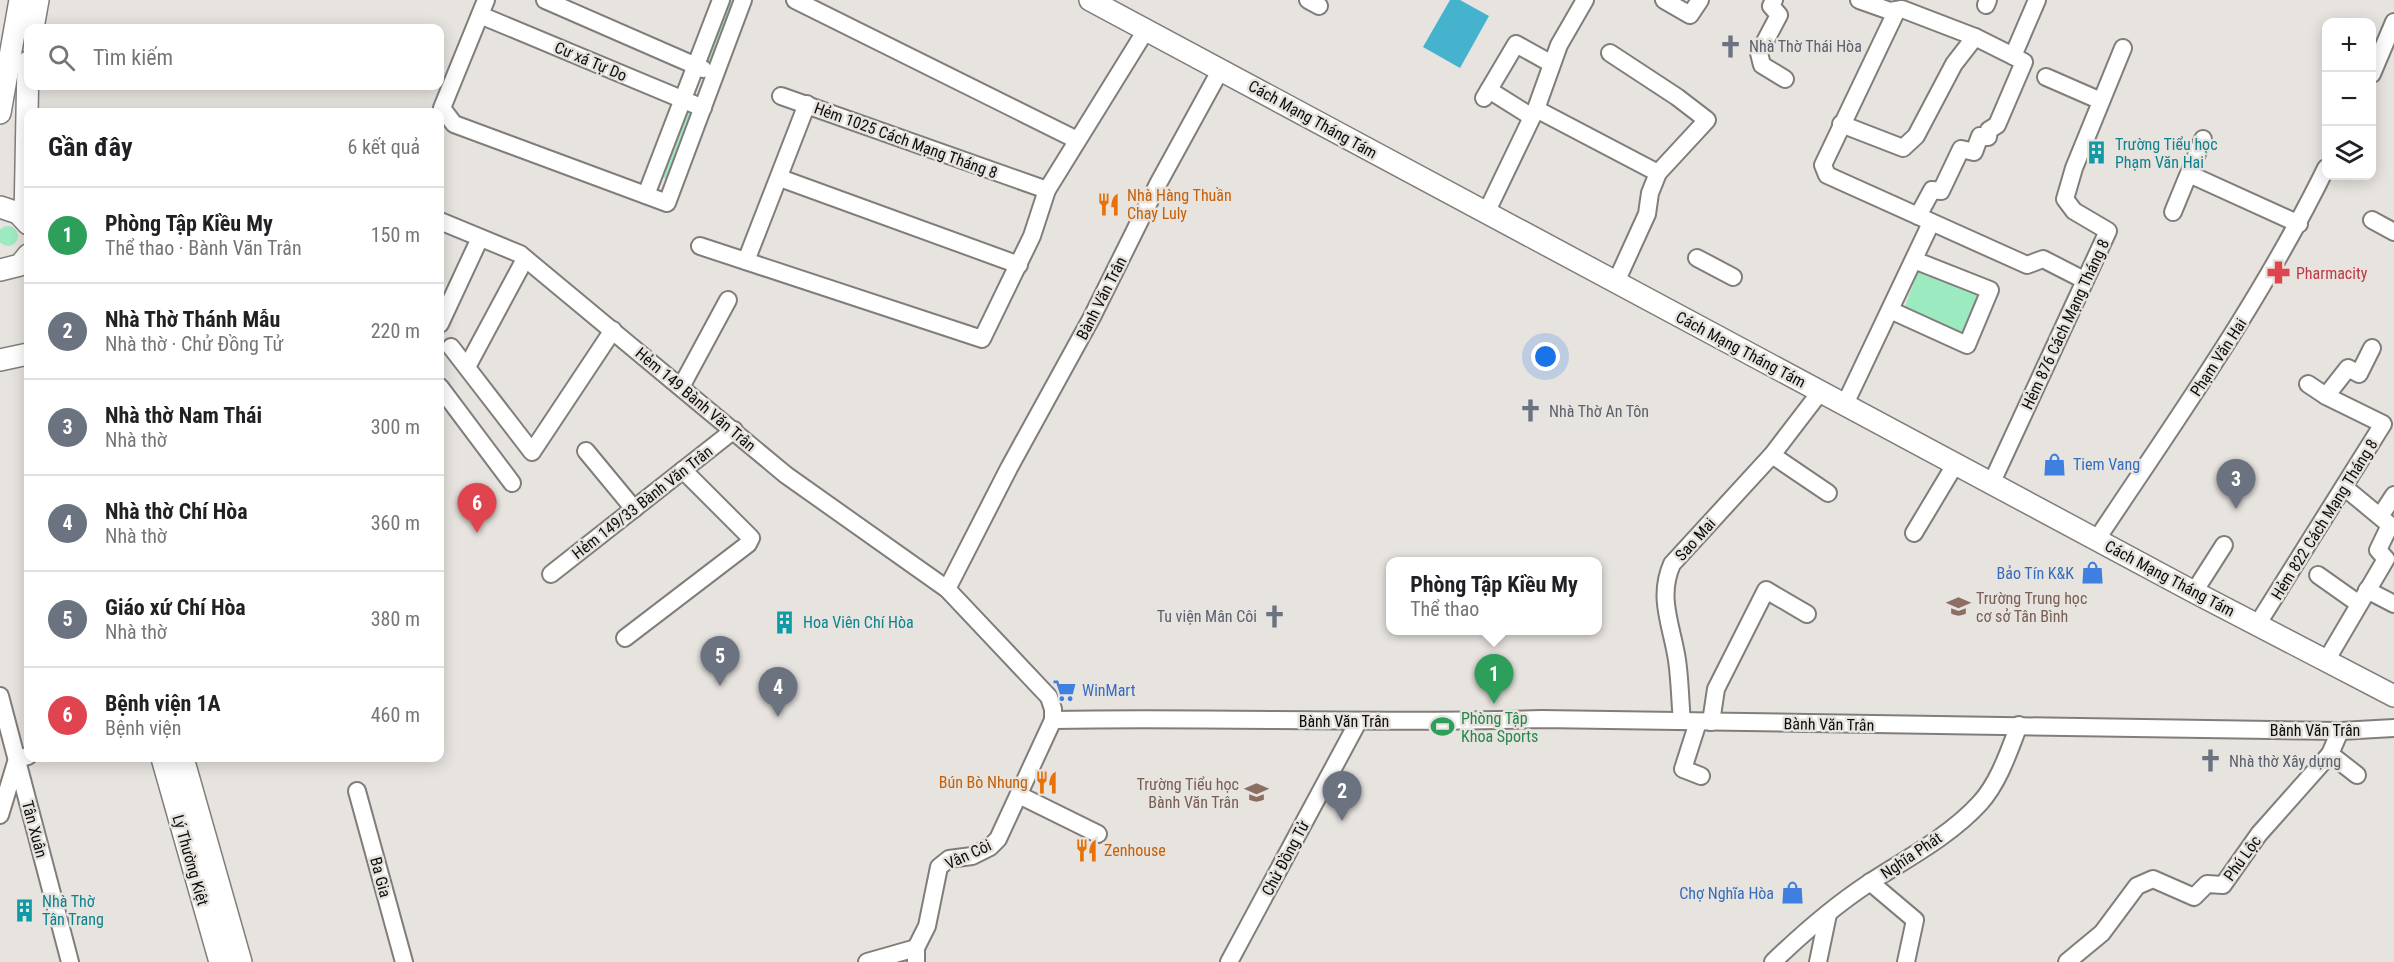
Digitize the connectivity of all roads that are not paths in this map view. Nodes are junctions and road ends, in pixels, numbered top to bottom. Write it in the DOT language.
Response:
graph roads {
  1 [pos="20,0"];
  2 [pos="38,0"];
  3 [pos="545,0"];
  4 [pos="721,0"];
  5 [pos="743,0"];
  6 [pos="795,0"];
  7 [pos="1090,0"];
  8 [pos="1585,0"];
  9 [pos="1664,0"];
  10 [pos="1700,0"];
  11 [pos="1774,0"];
  12 [pos="1859,0"];
  13 [pos="2037,0"];
  14 [pos="483,7"];
  15 [pos="1897,10"];
  16 [pos="2394,22"];
  17 [pos="34,24"];
  18 [pos="1146,30"];
  19 [pos="1975,36"];
  20 [pos="2123,48"];
  21 [pos="1610,53"];
  22 [pos="2013,56"];
  23 [pos="1552,64"];
  24 [pos="696,66"];
  25 [pos="1221,69"];
  26 [pos="2373,72"];
  27 [pos="715,75"];
  28 [pos="2046,77"];
  29 [pos="1785,79"];
  30 [pos="28,90"];
  31 [pos="782,96"];
  32 [pos="682,100"];
  33 [pos="2101,101"];
  34 [pos="807,104"];
  35 [pos="28,108"];
  36 [pos="442,108"];
  37 [pos="703,108"];
  38 [pos="444,111"];
  39 [pos="0,113"];
  40 [pos="1534,113"];
  41 [pos="1841,124"];
  42 [pos="2203,139"];
  43 [pos="1077,140"];
  44 [pos="1658,173"];
  45 [pos="2189,174"];
  46 [pos="2322,176"];
  47 [pos="780,178"];
  48 [pos="1047,190"];
  49 [pos="646,195"];
  50 [pos="0,207"];
  51 [pos="1487,211"];
  52 [pos="2173,212"];
  53 [pos="24,219"];
  54 [pos="1925,220"];
  55 [pos="2372,220"];
  56 [pos="444,222"];
  57 [pos="2299,224"];
  58 [pos="2394,232"];
  59 [pos="480,238"];
  60 [pos="700,246"];
  61 [pos="1697,258"];
  62 [pos="525,259"];
  63 [pos="24,260"];
  64 [pos="1914,260"];
  65 [pos="746,261"];
  66 [pos="1019,265"];
  67 [pos="0,270"];
  68 [pos="1733,277"];
  69 [pos="2084,280"];
  70 [pos="1616,282"];
  71 [pos="729,300"];
  72 [pos="1890,310"];
  73 [pos="444,315"];
  74 [pos="613,330"];
  75 [pos="451,347"];
  76 [pos="2372,348"];
  77 [pos="24,355"];
  78 [pos="0,360"];
  79 [pos="467,367"];
  80 [pos="2308,384"];
  81 [pos="681,387"];
  82 [pos="1821,391"];
  83 [pos="444,392"];
  84 [pos="2326,396"];
  85 [pos="1845,404"];
  86 [pos="734,430"];
  87 [pos="586,451"];
  88 [pos="1772,455"];
  89 [pos="1956,463"];
  90 [pos="683,470"];
  91 [pos="1992,482"];
  92 [pos="512,483"];
  93 [pos="2344,487"];
  94 [pos="1828,493"];
  95 [pos="2394,495"];
  96 [pos="634,509"];
  97 [pos="2381,515"];
  98 [pos="1914,533"];
  99 [pos="2097,539"];
  100 [pos="2224,545"];
  101 [pos="2390,561"];
  102 [pos="551,574"];
  103 [pos="2318,575"];
  104 [pos="947,589"];
  105 [pos="2194,592"];
  106 [pos="2363,597"];
  107 [pos="2394,604"];
  108 [pos="1807,614"];
  109 [pos="2258,625"];
  110 [pos="625,638"];
  111 [pos="2326,661"];
  112 [pos="0,696"];
  113 [pos="2394,696"];
  114 [pos="1053,720"];
  115 [pos="1697,721"];
  116 [pos="1358,722"];
  117 [pos="2019,725"];
  118 [pos="2394,728"];
  119 [pos="2340,731"];
  120 [pos="2330,754"];
  121 [pos="23,758"];
  122 [pos="163,762"];
  123 [pos="184,762"];
  124 [pos="2357,775"];
  125 [pos="1701,776"];
  126 [pos="357,791"];
  127 [pos="1019,795"];
  128 [pos="0,815"];
  129 [pos="1098,834"];
  130 [pos="1870,882"];
  131 [pos="1828,914"];
  132 [pos="916,955"];
  133 [pos="70,962"];
  134 [pos="220,962"];
  135 [pos="241,962"];
  136 [pos="404,962"];
  137 [pos="867,962"];
  138 [pos="1230,962"];
  139 [pos="1773,962"];
  140 [pos="1818,962"];
  141 [pos="1906,962"];
  142 [pos="2067,962"];
  1 -- 39 [label="main road"];
  2 -- 17 [label="main road"];
  3 -- 24 [label="street"];
  4 -- 24 [label="street"];
  5 -- 27 [label="street"];
  6 -- 43 [label="street"];
  7 -- 18 [label="main road, Cách Mạng Tháng Tám"];
  8 -- 23 [label="street"];
  9 -- 10 [label="street"];
  11 -- 29 [label="street"];
  12 -- 15 [label="street"];
  13 -- 22 [label="street"];
  14 -- 32 [label="street, Cư xá Tự Do"];
  14 -- 36 [label="street"];
  15 -- 19 [label="street"];
  15 -- 41 [label="street"];
  16 -- 26 [label="street"];
  18 -- 25 [label="main road, Cách Mạng Tháng Tám"];
  18 -- 43 [label="street"];
  19 -- 22 [label="street"];
  19 -- 41 [label="street"];
  20 -- 33 [label="street, Hẻm 876 Cách Mạng Tháng 8"];
  21 -- 44 [label="street"];
  22 -- 54 [label="street"];
  23 -- 40 [label="street"];
  23 -- 40 [label="street"];
  24 -- 27 [label="street"];
  24 -- 32 [label="street"];
  25 -- 51 [label="main road, Cách Mạng Tháng Tám"];
  25 -- 104 [label="street, Bành Văn Trân"];
  27 -- 37 [label="street"];
  28 -- 33 [label="street"];
  30 -- 35 [label="main road"];
  31 -- 34 [label="street"];
  32 -- 37 [label="street, Cư xá Tự Do"];
  32 -- 49 [label="street"];
  33 -- 69 [label="street, Hẻm 876 Cách Mạng Tháng 8"];
  34 -- 47 [label="street, Hẻm 1025 Cách Mạng Tháng 8"];
  34 -- 48 [label="street, Hẻm 1025 Cách Mạng Tháng 8"];
  37 -- 49 [label="street"];
  38 -- 49 [label="street"];
  40 -- 44 [label="street"];
  40 -- 51 [label="street"];
  41 -- 54 [label="street"];
  42 -- 45 [label="street"];
  43 -- 48 [label="street"];
  44 -- 70 [label="street"];
  45 -- 52 [label="street"];
  45 -- 57 [label="street"];
  46 -- 57 [label="street, Phạm Văn Hai"];
  47 -- 65 [label="street, Hẻm 1025 Cách Mạng Tháng 8"];
  47 -- 66 [label="street"];
  48 -- 66 [label="street"];
  50 -- 53 [label="main road"];
  51 -- 70 [label="main road, Cách Mạng Tháng Tám"];
  54 -- 64 [label="street"];
  54 -- 69 [label="street"];
  55 -- 58 [label="street"];
  56 -- 59 [label="street, Hẻm 149 Bành Văn Trân"];
  57 -- 99 [label="street, Phạm Văn Hai"];
  59 -- 62 [label="street, Hẻm 149 Bành Văn Trân"];
  59 -- 73 [label="street"];
  60 -- 65 [label="street"];
  61 -- 68 [label="street"];
  62 -- 74 [label="street, Hẻm 149 Bành Văn Trân"];
  62 -- 79 [label="street"];
  63 -- 67 [label="main road"];
  64 -- 72 [label="street"];
  64 -- 72 [label="street"];
  65 -- 66 [label="street"];
  69 -- 91 [label="street, Hẻm 876 Cách Mạng Tháng 8"];
  70 -- 82 [label="main road, Cách Mạng Tháng Tám"];
  71 -- 81 [label="street"];
  72 -- 85 [label="street"];
  74 -- 79 [label="street"];
  74 -- 81 [label="street, Hẻm 149 Bành Văn Trân"];
  75 -- 79 [label="street"];
  76 -- 84 [label="street"];
  77 -- 78 [label="main road"];
  80 -- 84 [label="street, Hẻm 822 Cách Mạng Tháng 8"];
  81 -- 86 [label="street, Hẻm 149 Bành Văn Trân"];
  82 -- 85 [label="main road, Cách Mạng Tháng Tám"];
  82 -- 88 [label="street, Sao Mai"];
  83 -- 92 [label="street"];
  84 -- 93 [label="street, Hẻm 822 Cách Mạng Tháng 8"];
  85 -- 89 [label="main road, Cách Mạng Tháng Tám"];
  86 -- 90 [label="street, Hẻm 149/33 Bành Văn Trân"];
  86 -- 104 [label="street, Hẻm 149 Bành Văn Trân"];
  87 -- 96 [label="street"];
  88 -- 94 [label="street"];
  88 -- 115 [label="street, Sao Mai"];
  89 -- 91 [label="main road, Cách Mạng Tháng Tám"];
  89 -- 98 [label="street"];
  90 -- 96 [label="street, Hẻm 149/33 Bành Văn Trân"];
  90 -- 110 [label="street"];
  91 -- 99 [label="main road, Cách Mạng Tháng Tám"];
  93 -- 97 [label="street"];
  93 -- 109 [label="street, Hẻm 822 Cách Mạng Tháng 8"];
  95 -- 97 [label="street"];
  96 -- 102 [label="street, Hẻm 149/33 Bành Văn Trân"];
  97 -- 101 [label="street"];
  99 -- 105 [label="main road, Cách Mạng Tháng Tám"];
  100 -- 105 [label="street"];
  101 -- 106 [label="street"];
  103 -- 106 [label="street"];
  104 -- 114 [label="street"];
  105 -- 109 [label="main road, Cách Mạng Tháng Tám"];
  106 -- 107 [label="street"];
  106 -- 111 [label="street"];
  108 -- 115 [label="street"];
  109 -- 111 [label="main road, Cách Mạng Tháng Tám"];
  111 -- 113 [label="main road, Cách Mạng Tháng Tám"];
  112 -- 121 [label="street, Tân Xuân"];
  114 -- 116 [label="street, Bành Văn Trân"];
  114 -- 127 [label="street, Vân Côi"];
  115 -- 116 [label="street, Bành Văn Trân"];
  115 -- 117 [label="street, Bành Văn Trân"];
  115 -- 125 [label="street"];
  116 -- 138 [label="street, Chử Đồng Tử"];
  117 -- 119 [label="street, Bành Văn Trân"];
  117 -- 130 [label="street, Nghĩa Phát"];
  118 -- 119 [label="street, Bành Văn Trân"];
  119 -- 120 [label="street, Phú Lộc"];
  120 -- 124 [label="street"];
  120 -- 142 [label="street, Phú Lộc"];
  121 -- 128 [label="street"];
  121 -- 133 [label="street, Tân Xuân"];
  122 -- 134 [label="main road, Lý Thường Kiệt"];
  123 -- 135 [label="main road, Lý Thường Kiệt"];
  126 -- 136 [label="street, Ba Gia"];
  127 -- 129 [label="street"];
  127 -- 132 [label="street, Vân Côi"];
  130 -- 131 [label="street, Nghĩa Phát"];
  130 -- 141 [label="street"];
  131 -- 139 [label="street, Nghĩa Phát"];
  131 -- 140 [label="street"];
  132 -- 137 [label="street"];
}
